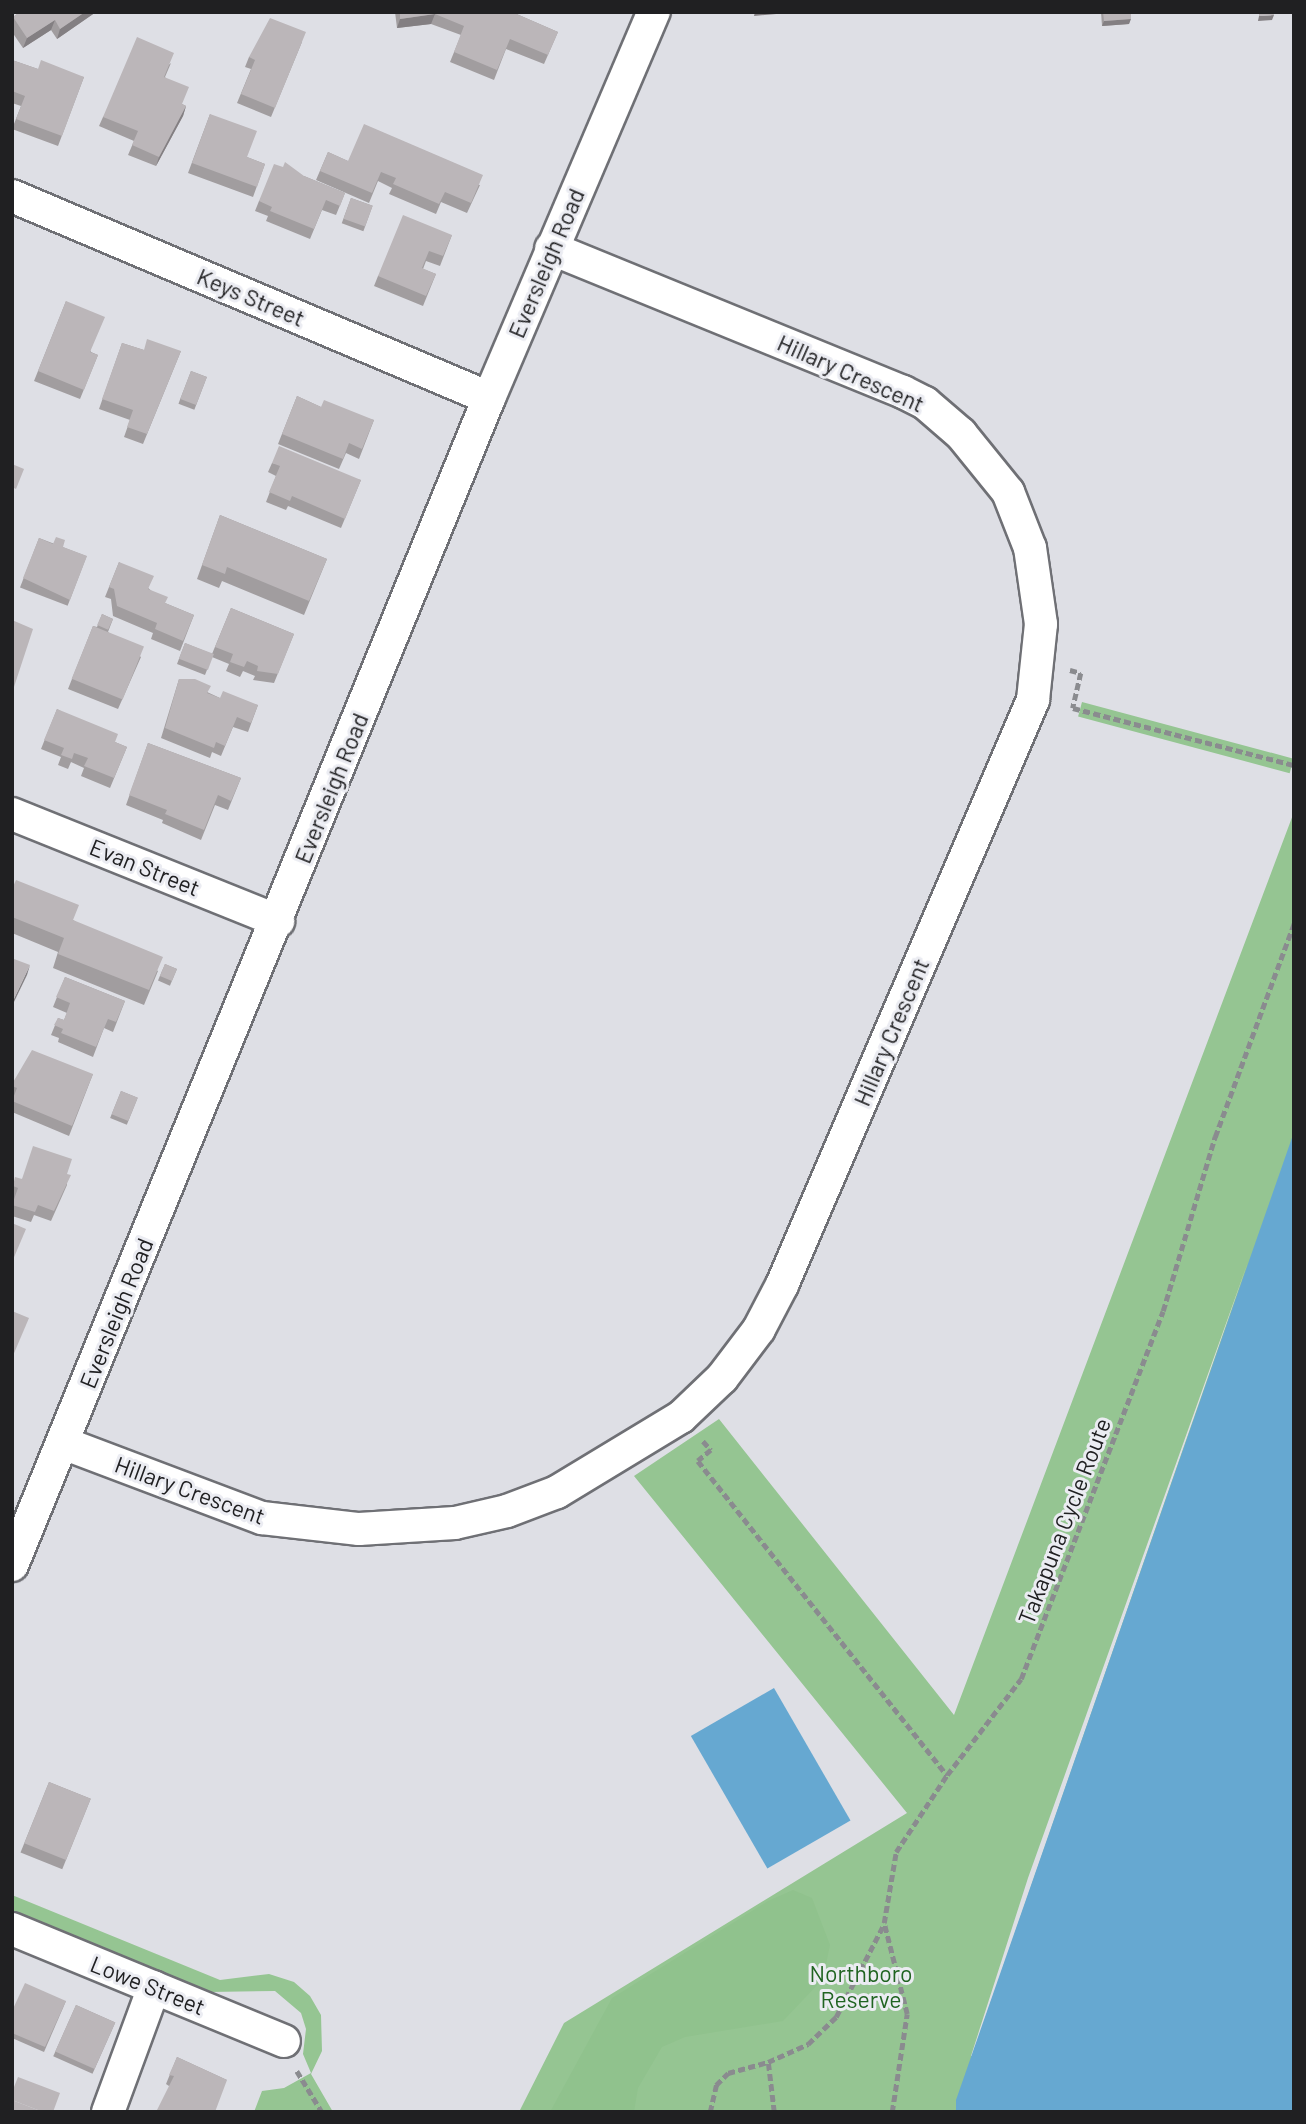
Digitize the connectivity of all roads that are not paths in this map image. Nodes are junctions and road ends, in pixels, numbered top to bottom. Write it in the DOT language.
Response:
graph roads {
  1 [pos="654,12"];
  2 [pos="12,196"];
  3 [pos="551,248"];
  4 [pos="489,398"];
  5 [pos="12,814"];
  6 [pos="278,920"];
  7 [pos="63,1443"];
  8 [pos="12,1565"];
  9 [pos="12,1929"];
  10 [pos="154,1987"];
  11 [pos="290,2054"];
  12 [pos="108,2112"];
  1 -- 3 [label="street, Eversleigh Road"];
  2 -- 4 [label="street, Keys Street"];
  3 -- 4 [label="street, Eversleigh Road"];
  3 -- 7 [label="street, Hillary Crescent"];
  4 -- 6 [label="street, Eversleigh Road"];
  5 -- 6 [label="street, Evan Street"];
  6 -- 7 [label="street, Eversleigh Road"];
  7 -- 8 [label="street, Eversleigh Road"];
  9 -- 10 [label="street, Lowe Street"];
  10 -- 11 [label="street, Lowe Street"];
  10 -- 12 [label="street"];
}
